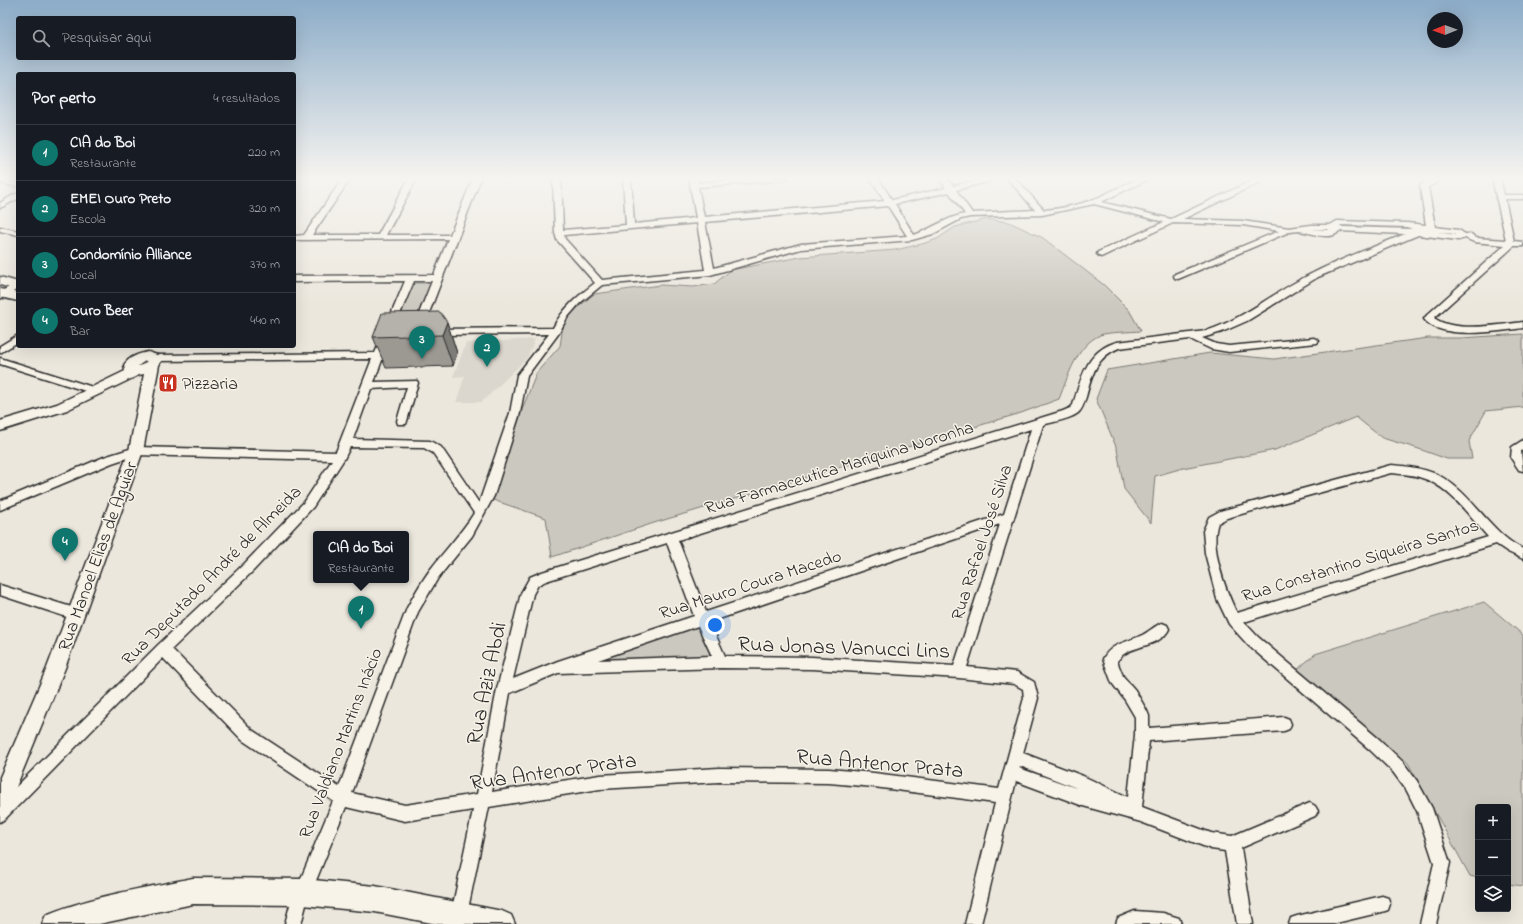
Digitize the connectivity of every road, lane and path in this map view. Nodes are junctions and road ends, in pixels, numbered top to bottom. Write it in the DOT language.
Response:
graph roads {
  1 [pos="318,221"];
  2 [pos="390,221"];
  3 [pos="460,221"];
  4 [pos="559,221"];
  5 [pos="630,221"];
  6 [pos="690,221"];
  7 [pos="701,221"];
  8 [pos="901,221"];
  9 [pos="951,221"];
  10 [pos="1171,221"];
  11 [pos="1175,221"];
  12 [pos="1430,221"];
  13 [pos="1508,221"];
  14 [pos="630,227"];
  15 [pos="0,229"];
  16 [pos="1299,229"];
  17 [pos="1416,229"];
  18 [pos="1289,230"];
  19 [pos="16,233"];
  20 [pos="559,233"];
  21 [pos="381,237"];
  22 [pos="453,237"];
  23 [pos="296,238"];
  24 [pos="306,238"];
  25 [pos="912,238"];
  26 [pos="1515,243"];
  27 [pos="1101,254"];
  28 [pos="710,272"];
  29 [pos="1178,276"];
  30 [pos="438,278"];
  31 [pos="296,279"];
  32 [pos="410,279"];
  33 [pos="600,283"];
  34 [pos="16,288"];
  35 [pos="1,291"];
  36 [pos="1523,325"];
  37 [pos="556,330"];
  38 [pos="1191,336"];
  39 [pos="16,339"];
  40 [pos="1314,341"];
  41 [pos="0,350"];
  42 [pos="379,356"];
  43 [pos="147,360"];
  44 [pos="0,361"];
  45 [pos="368,386"];
  46 [pos="95,391"];
  47 [pos="402,421"];
  48 [pos="1038,424"];
  49 [pos="0,426"];
  50 [pos="346,443"];
  51 [pos="1523,444"];
  52 [pos="136,451"];
  53 [pos="340,456"];
  54 [pos="1523,468"];
  55 [pos="0,506"];
  56 [pos="480,513"];
  57 [pos="1008,517"];
  58 [pos="671,537"];
  59 [pos="1497,539"];
  60 [pos="1523,554"];
  61 [pos="534,581"];
  62 [pos="0,590"];
  63 [pos="76,614"];
  64 [pos="702,619"];
  65 [pos="1234,620"];
  66 [pos="1162,629"];
  67 [pos="163,649"];
  68 [pos="721,662"];
  69 [pos="558,667"];
  70 [pos="959,672"];
  71 [pos="504,689"];
  72 [pos="33,724"];
  73 [pos="1284,724"];
  74 [pos="1142,735"];
  75 [pos="1013,764"];
  76 [pos="0,782"];
  77 [pos="1004,797"];
  78 [pos="342,798"];
  79 [pos="483,800"];
  80 [pos="0,802"];
  81 [pos="1136,811"];
  82 [pos="1310,811"];
  83 [pos="0,814"];
  84 [pos="1232,844"];
  85 [pos="1382,904"];
  86 [pos="297,909"];
  87 [pos="459,914"];
  88 [pos="55,924"];
  89 [pos="502,924"];
  90 [pos="973,924"];
  91 [pos="1124,924"];
  92 [pos="1173,924"];
  93 [pos="1245,924"];
  94 [pos="1297,924"];
  95 [pos="1428,924"];
  1 -- 24 [label="street"];
  2 -- 21 [label="street"];
  3 -- 22 [label="street"];
  4 -- 20 [label="street"];
  5 -- 14 [label="street"];
  6 -- 14 [label="street"];
  7 -- 28 [label="street"];
  8 -- 25 [label="street"];
  9 -- 25 [label="street"];
  10 -- 27 [label="street"];
  11 -- 18 [label="street"];
  12 -- 17 [label="street"];
  13 -- 26 [label="street"];
  14 -- 20 [label="street"];
  15 -- 19 [label="street"];
  16 -- 18 [label="street"];
  17 -- 17 [label="street"];
  17 -- 38 [label="street"];
  18 -- 29 [label="street"];
  20 -- 33 [label="street"];
  21 -- 22 [label="street"];
  21 -- 24 [label="street"];
  22 -- 30 [label="street"];
  23 -- 24 [label="street"];
  25 -- 28 [label="street"];
  26 -- 36 [label="street"];
  28 -- 33 [label="street"];
  30 -- 32 [label="street"];
  30 -- 37 [label="street"];
  31 -- 32 [label="street"];
  32 -- 42 [label="street, Rua Deputado André de Almeida"];
  33 -- 37 [label="street, Rua Valdiano Martins Inácio"];
  34 -- 35 [label="main road"];
  37 -- 56 [label="street, Rua Valdiano Martins Inácio"];
  38 -- 40 [label="street"];
  38 -- 48 [label="street, Rua Farmaceutica Mariquina Noronha"];
  39 -- 41 [label="street"];
  42 -- 43 [label="street"];
  42 -- 45 [label="street, Rua Deputado André de Almeida"];
  43 -- 46 [label="main road"];
  43 -- 52 [label="main road, Rua Manoel Elias de Aguiar"];
  44 -- 46 [label="street"];
  45 -- 47 [label="street"];
  45 -- 50 [label="street, Rua Deputado André de Almeida"];
  46 -- 49 [label="main road"];
  48 -- 57 [label="street, Rua Rafael José Silva"];
  48 -- 58 [label="street, Rua Farmaceutica Mariquina Noronha"];
  50 -- 53 [label="street, Rua Deputado André de Almeida"];
  50 -- 56 [label="street"];
  51 -- 54 [label="street"];
  52 -- 53 [label="street"];
  52 -- 55 [label="street"];
  52 -- 63 [label="main road, Rua Manoel Elias de Aguiar"];
  53 -- 67 [label="street, Rua Deputado André de Almeida"];
  56 -- 78 [label="street, Rua Valdiano Martins Inácio"];
  57 -- 64 [label="street, Rua Mauro Coura Macedo"];
  57 -- 70 [label="street, Rua Rafael José Silva"];
  58 -- 61 [label="street, Rua Farmaceutica Mariquina Noronha"];
  58 -- 64 [label="street"];
  59 -- 60 [label="street, Rua Constantino Siqueira Santos"];
  59 -- 65 [label="street, Rua Constantino Siqueira Santos"];
  59 -- 65 [label="street, Rua Constantino Siqueira Santos"];
  61 -- 71 [label="street, Rua Aziz Abdi"];
  62 -- 63 [label="street"];
  63 -- 72 [label="main road, Rua Manoel Elias de Aguiar"];
  64 -- 68 [label="street"];
  64 -- 69 [label="street, Rua Mauro Coura Macedo"];
  65 -- 95 [label="street, Rua Constantino Siqueira Santos"];
  66 -- 74 [label="street"];
  67 -- 78 [label="street, Rua Antenor Prata"];
  67 -- 83 [label="street, Rua Deputado André de Almeida"];
  68 -- 69 [label="street, Rua Jonas Vanucci Lins"];
  68 -- 70 [label="street, Rua Jonas Vanucci Lins"];
  69 -- 71 [label="street, Rua Mauro Coura Macedo"];
  70 -- 75 [label="street, Rua Jonas Vanucci Lins"];
  71 -- 79 [label="street, Rua Aziz Abdi"];
  72 -- 76 [label="main road, Rua Manoel Elias de Aguiar"];
  72 -- 80 [label="main road, Rua Manoel Elias de Aguiar"];
  73 -- 74 [label="street"];
  74 -- 81 [label="street"];
  75 -- 77 [label="street"];
  75 -- 81 [label="street"];
  77 -- 79 [label="street, Rua Antenor Prata"];
  77 -- 90 [label="street"];
  78 -- 79 [label="street, Rua Antenor Prata"];
  78 -- 86 [label="street, Rua Valdiano Martins Inácio"];
  79 -- 87 [label="street, Rua Aziz Abdi"];
  81 -- 84 [label="street"];
  82 -- 84 [label="street"];
  84 -- 93 [label="street"];
  85 -- 94 [label="street"];
  86 -- 87 [label="main road"];
  86 -- 88 [label="main road"];
  87 -- 89 [label="main road"];
  91 -- 92 [label="street"];
}
